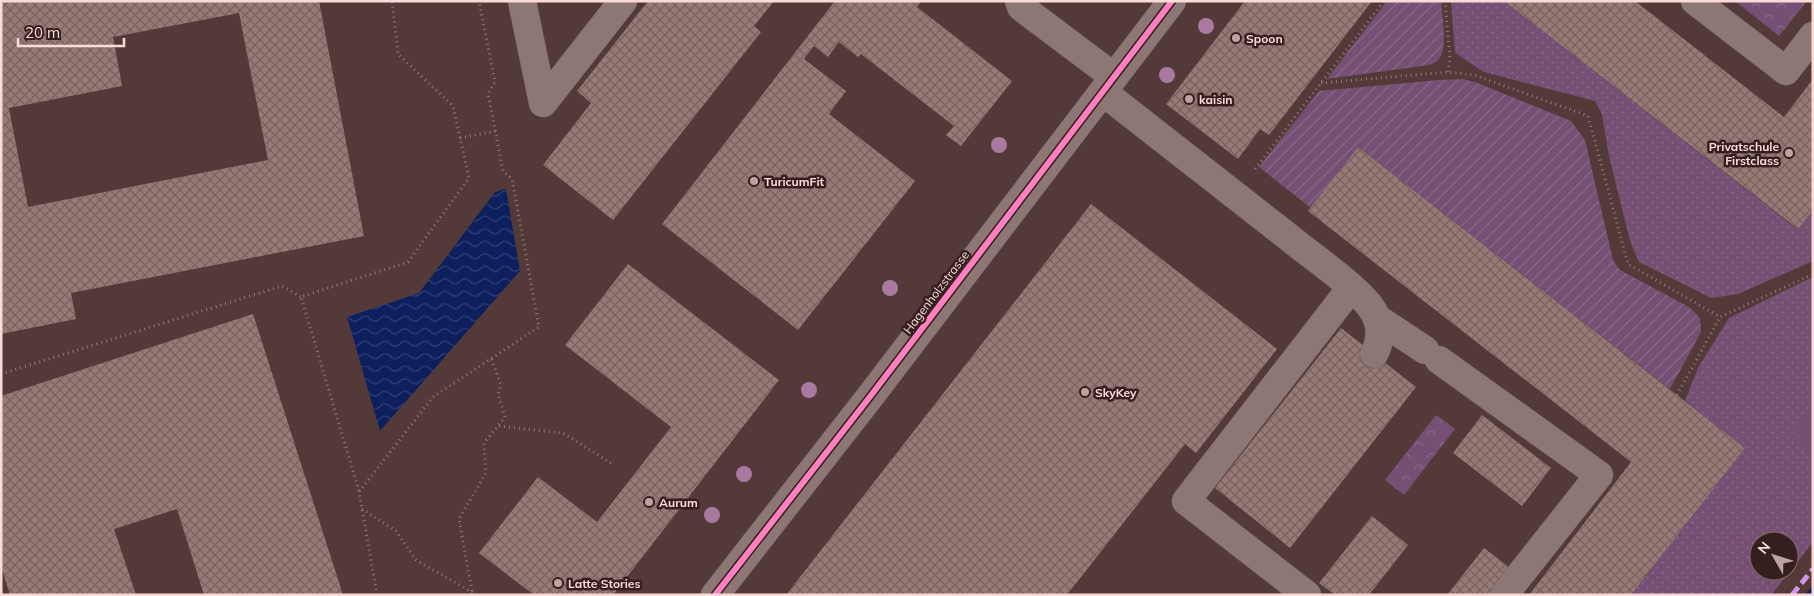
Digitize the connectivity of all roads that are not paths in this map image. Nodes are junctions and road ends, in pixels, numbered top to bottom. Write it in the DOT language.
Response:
graph roads {
  1 [pos="522,1"];
  2 [pos="622,1"];
  3 [pos="1019,1"];
  4 [pos="1172,1"];
  5 [pos="1695,1"];
  6 [pos="1813,36"];
  7 [pos="1109,85"];
  8 [pos="1351,288"];
  9 [pos="1378,319"];
  10 [pos="1374,354"];
  11 [pos="715,595"];
  12 [pos="1307,595"];
  13 [pos="1504,595"];
  1 -- 2 [label="street"];
  3 -- 7 [label="street"];
  4 -- 7 [label="street, Hagenholzstrasse"];
  5 -- 6 [label="street"];
  7 -- 8 [label="street"];
  7 -- 11 [label="street, Hagenholzstrasse"];
  8 -- 9 [label="street"];
  8 -- 12 [label="street"];
  9 -- 10 [label="street"];
  9 -- 13 [label="street"];
}
